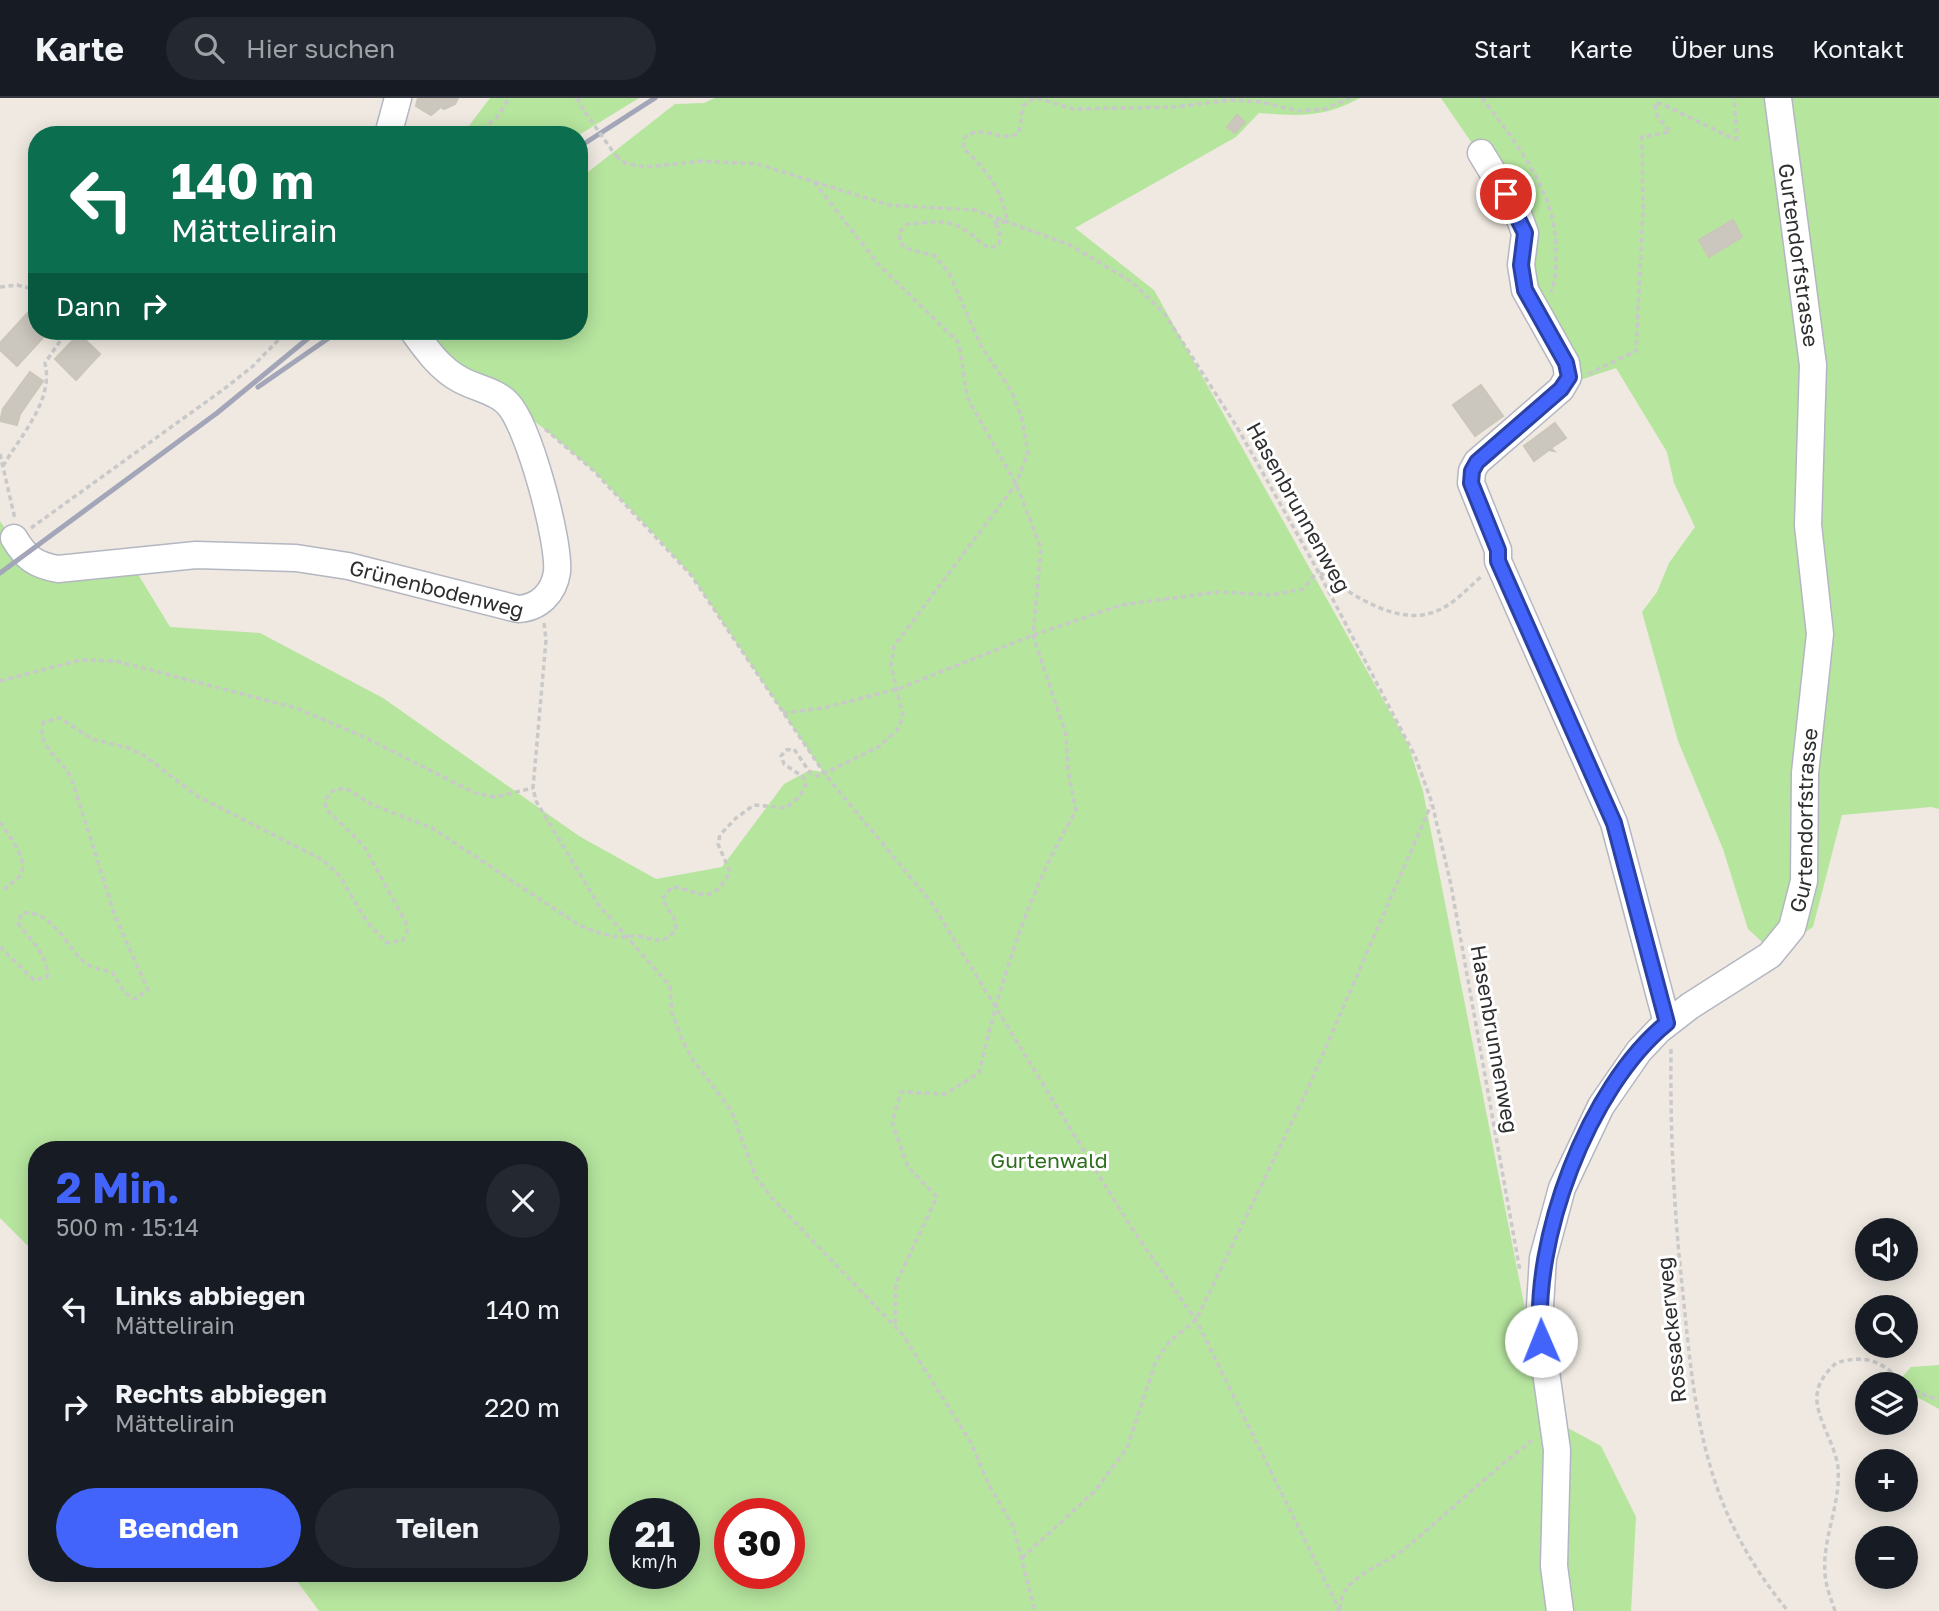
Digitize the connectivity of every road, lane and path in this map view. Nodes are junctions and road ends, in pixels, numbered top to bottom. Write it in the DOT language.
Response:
graph roads {
  1 [pos="398,98"];
  2 [pos="509,98"];
  3 [pos="577,98"];
  4 [pos="1036,98"];
  5 [pos="1350,98"];
  6 [pos="1734,98"];
  7 [pos="1778,98"];
  8 [pos="390,126"];
  9 [pos="486,126"];
  10 [pos="1481,153"];
  11 [pos="813,180"];
  12 [pos="1007,222"];
  13 [pos="0,287"];
  14 [pos="28,288"];
  15 [pos="61,340"];
  16 [pos="278,340"];
  17 [pos="420,340"];
  18 [pos="1569,377"];
  19 [pos="542,427"];
  20 [pos="0,454"];
  21 [pos="3,466"];
  22 [pos="1016,484"];
  23 [pos="51,515"];
  24 [pos="14,538"];
  25 [pos="1498,561"];
  26 [pos="1318,571"];
  27 [pos="542,601"];
  28 [pos="1033,635"];
  29 [pos="0,681"];
  30 [pos="898,689"];
  31 [pos="783,713"];
  32 [pos="824,773"];
  33 [pos="533,788"];
  34 [pos="1432,803"];
  35 [pos="0,822"];
  36 [pos="0,889"];
  37 [pos="625,937"];
  38 [pos="0,947"];
  39 [pos="994,1008"];
  40 [pos="1667,1023"];
  41 [pos="1522,1284"];
  42 [pos="1196,1320"];
  43 [pos="895,1325"];
  44 [pos="1939,1399"];
  45 [pos="1553,1424"];
  46 [pos="1021,1558"];
  47 [pos="1035,1611"];
  48 [pos="1340,1611"];
  49 [pos="1560,1611"];
  50 [pos="1788,1611"];
  51 [pos="1835,1611"];
  1 -- 8 [label="street"];
  2 -- 9 [label="path"];
  3 -- 11 [label="path, Hasenbrunnenweg, bridge"];
  4 -- 5 [label="path"];
  4 -- 12 [label="path"];
  6 -- 18 [label="path"];
  7 -- 40 [label="street, Gurtendorfstrasse"];
  10 -- 18 [label="street"];
  11 -- 12 [label="path, Hasenbrunnenweg"];
  11 -- 22 [label="path"];
  12 -- 22 [label="path"];
  12 -- 26 [label="path, Hasenbrunnenweg"];
  13 -- 14 [label="path"];
  15 -- 21 [label="path"];
  16 -- 23 [label="path"];
  17 -- 27 [label="street, Grünenbodenweg"];
  18 -- 25 [label="street"];
  19 -- 31 [label="path"];
  20 -- 21 [label="path"];
  21 -- 24 [label="path"];
  22 -- 28 [label="path"];
  22 -- 30 [label="path"];
  24 -- 27 [label="street, Grünenbodenweg"];
  25 -- 26 [label="path"];
  25 -- 40 [label="street"];
  26 -- 28 [label="path"];
  26 -- 34 [label="path, Hasenbrunnenweg"];
  27 -- 33 [label="path"];
  28 -- 30 [label="path"];
  28 -- 39 [label="path"];
  29 -- 33 [label="path"];
  30 -- 31 [label="path"];
  30 -- 32 [label="path"];
  31 -- 32 [label="path"];
  32 -- 37 [label="path"];
  32 -- 39 [label="path"];
  33 -- 37 [label="path"];
  34 -- 41 [label="path, Hasenbrunnenweg"];
  34 -- 42 [label="path"];
  35 -- 36 [label="path"];
  37 -- 38 [label="path"];
  37 -- 43 [label="path"];
  39 -- 42 [label="path"];
  39 -- 43 [label="path"];
  40 -- 45 [label="street, Gurtendorfstrasse"];
  40 -- 50 [label="path, Rossackerweg"];
  42 -- 46 [label="path"];
  42 -- 48 [label="path"];
  43 -- 46 [label="path"];
  44 -- 51 [label="path"];
  45 -- 48 [label="path"];
  45 -- 49 [label="street, Gurtendorfstrasse"];
  46 -- 47 [label="path"];
}
